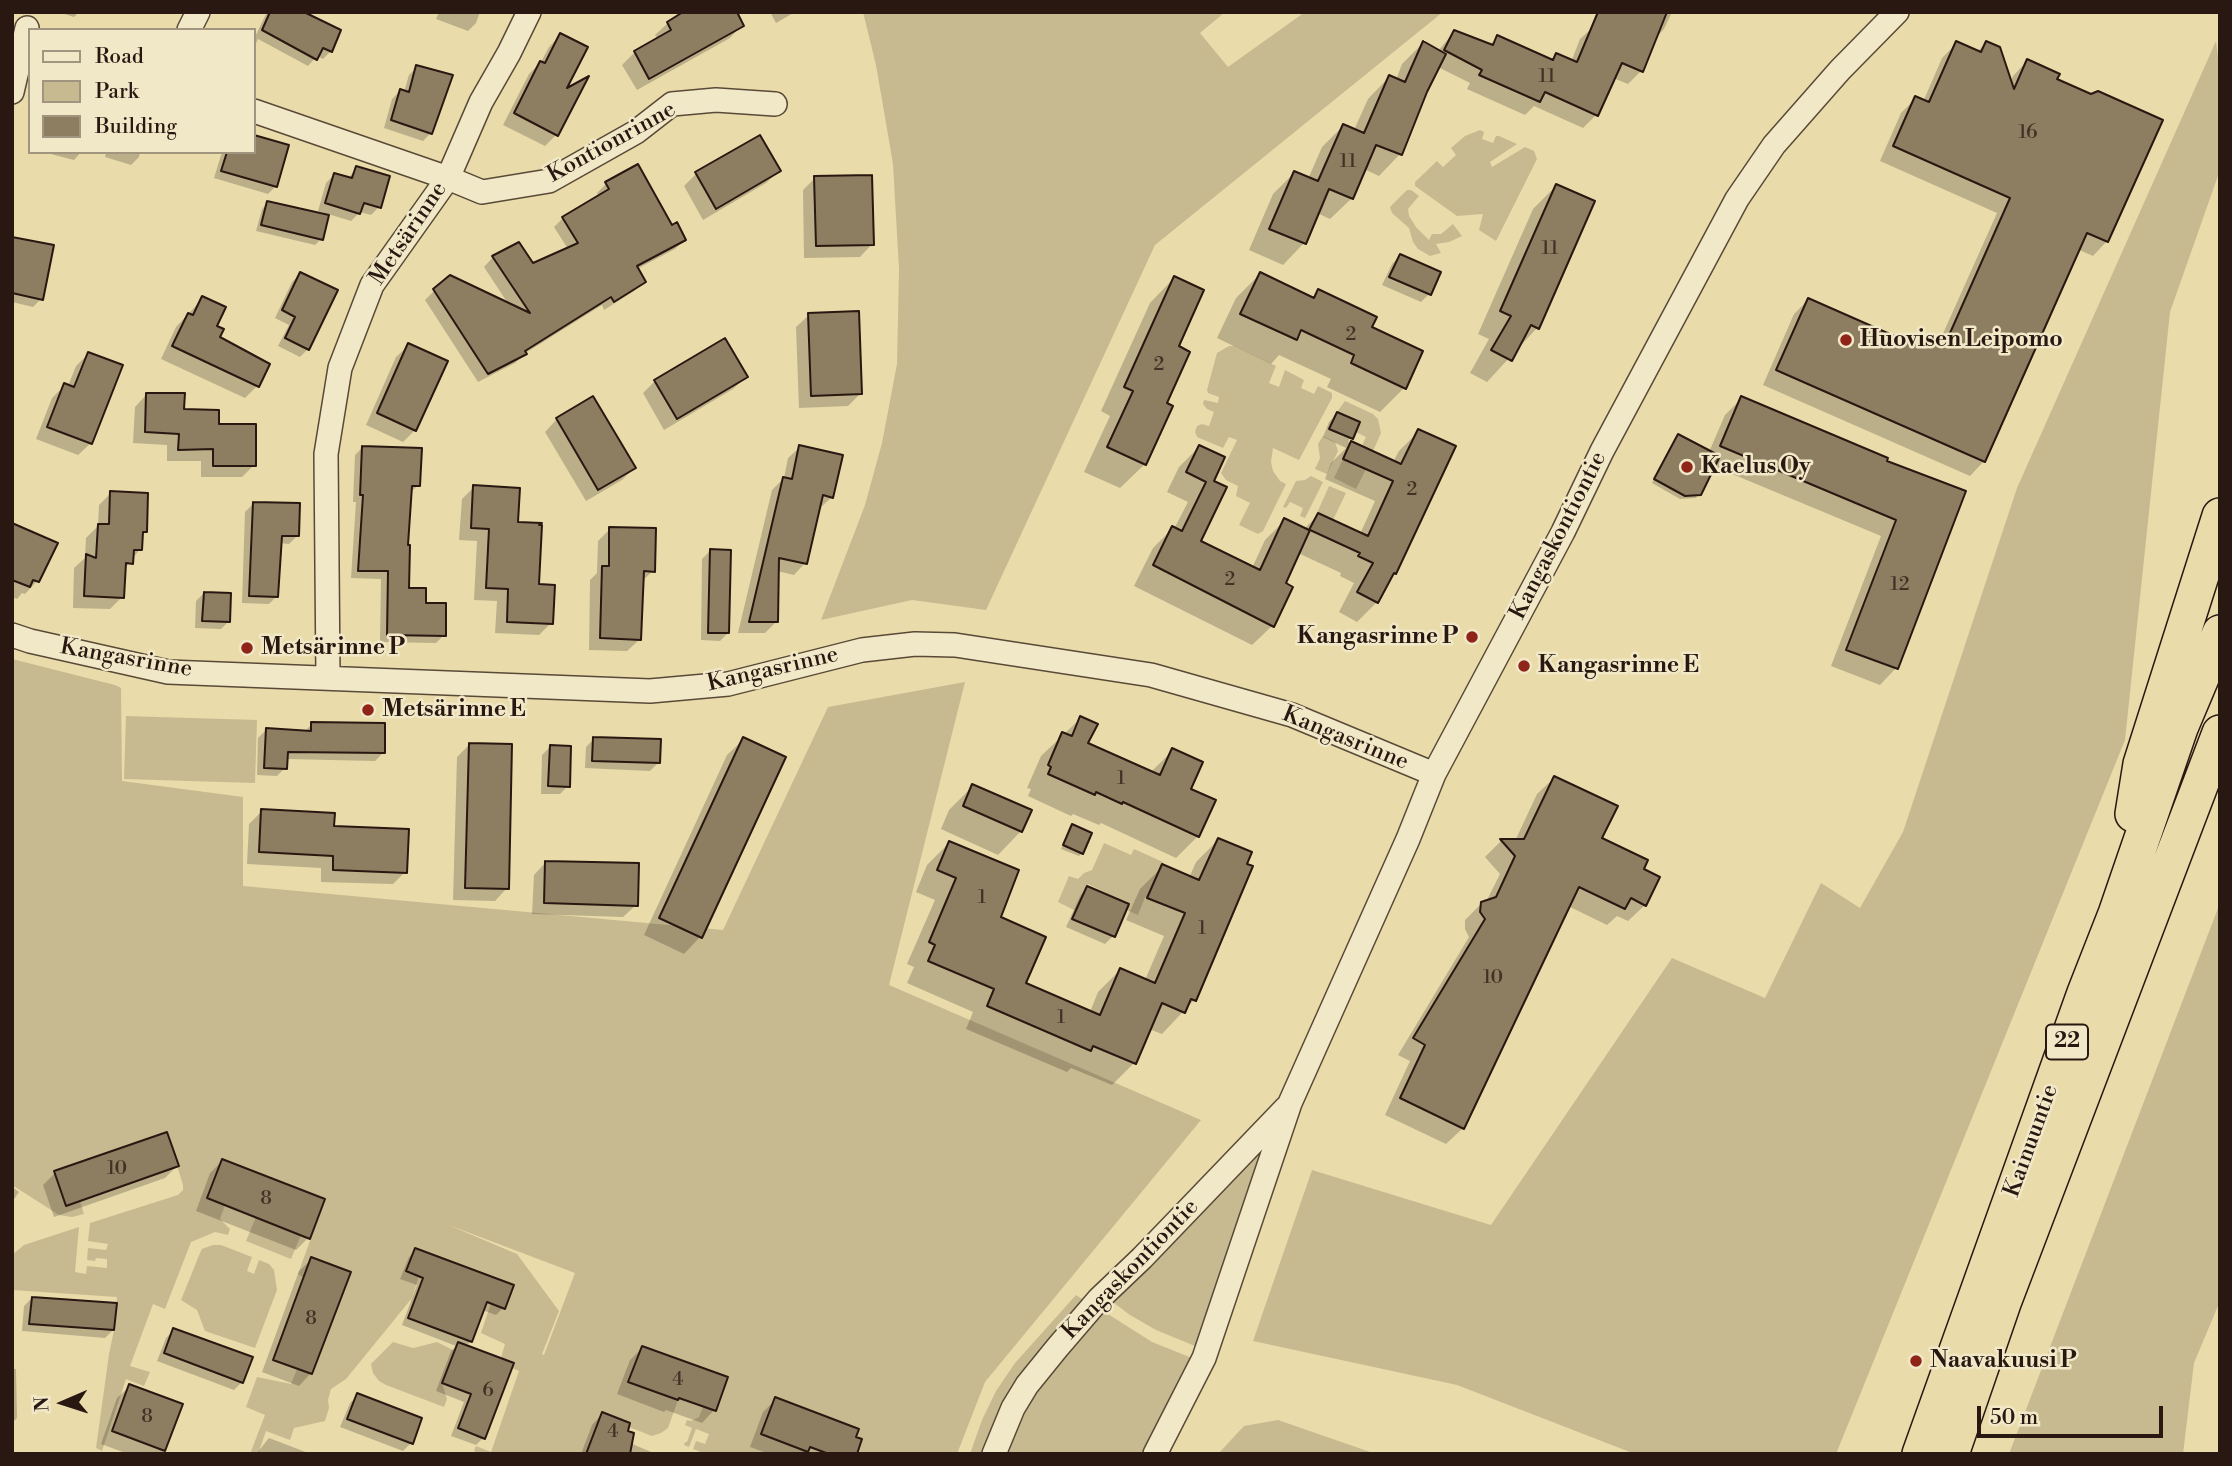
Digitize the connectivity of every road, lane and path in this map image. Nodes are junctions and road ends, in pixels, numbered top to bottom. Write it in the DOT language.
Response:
graph roads {
  1 [pos="198,12"];
  2 [pos="528,12"];
  3 [pos="1896,12"];
  4 [pos="24,27"];
  5 [pos="190,28"];
  6 [pos="12,92"];
  7 [pos="775,104"];
  8 [pos="256,112"];
  9 [pos="448,178"];
  10 [pos="2220,516"];
  11 [pos="2220,633"];
  12 [pos="12,635"];
  13 [pos="328,678"];
  14 [pos="2220,733"];
  15 [pos="1434,774"];
  16 [pos="2220,801"];
  17 [pos="2131,919"];
  18 [pos="1290,1103"];
  19 [pos="995,1454"];
  20 [pos="1155,1454"];
  21 [pos="1920,1454"];
  22 [pos="1951,1454"];
  1 -- 5 [label="street"];
  2 -- 9 [label="street, Metsärinne"];
  3 -- 15 [label="street, Kangaskontiontie"];
  4 -- 6 [label="street"];
  7 -- 9 [label="street, Kontionrinne"];
  8 -- 9 [label="street, Kontionrinne"];
  9 -- 13 [label="street, Metsärinne"];
  10 -- 17 [label="highway"];
  11 -- 17 [label="highway, Kainuuntie / 22"];
  12 -- 13 [label="street, Kangasrinne"];
  13 -- 15 [label="street, Kangasrinne"];
  14 -- 17 [label="highway, Kainuuntie / 22"];
  15 -- 18 [label="street, Kangaskontiontie"];
  16 -- 17 [label="highway"];
  17 -- 21 [label="highway, Kainuuntie / 22"];
  17 -- 22 [label="highway, Kainuuntie / 22"];
  18 -- 19 [label="street, Kangaskontiontie"];
  18 -- 20 [label="street, Kangaskontiontie"];
}
